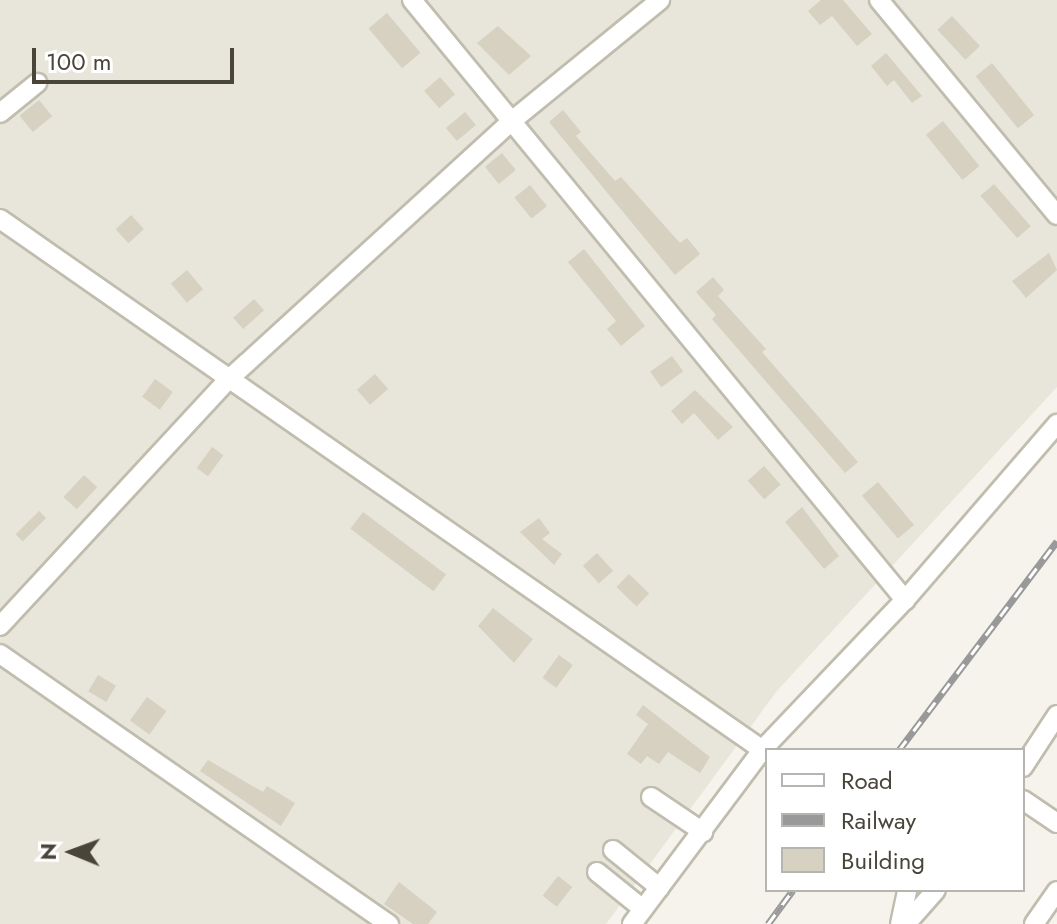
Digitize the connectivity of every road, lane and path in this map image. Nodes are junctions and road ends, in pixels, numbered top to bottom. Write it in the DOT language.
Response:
graph roads {
  1 [pos="412,0"];
  2 [pos="660,0"];
  3 [pos="879,0"];
  4 [pos="37,83"];
  5 [pos="0,113"];
  6 [pos="513,120"];
  7 [pos="1057,215"];
  8 [pos="0,219"];
  9 [pos="228,380"];
  10 [pos="1057,424"];
  11 [pos="905,600"];
  12 [pos="0,626"];
  13 [pos="0,654"];
  14 [pos="1057,715"];
  15 [pos="769,748"];
  16 [pos="765,752"];
  17 [pos="1025,764"];
  18 [pos="651,797"];
  19 [pos="1025,801"];
  20 [pos="1057,823"];
  21 [pos="703,832"];
  22 [pos="613,850"];
  23 [pos="597,872"];
  24 [pos="660,888"];
  25 [pos="1057,891"];
  26 [pos="907,892"];
  27 [pos="934,892"];
  28 [pos="638,917"];
  29 [pos="389,924"];
  30 [pos="903,924"];
  31 [pos="1034,924"];
  1 -- 6 [label="street"];
  2 -- 6 [label="street"];
  3 -- 7 [label="street"];
  4 -- 5 [label="street"];
  6 -- 9 [label="street"];
  6 -- 11 [label="street"];
  8 -- 9 [label="street"];
  9 -- 12 [label="street"];
  9 -- 16 [label="street"];
  10 -- 11 [label="street"];
  11 -- 15 [label="street"];
  13 -- 29 [label="street"];
  14 -- 17 [label="street"];
  16 -- 21 [label="street"];
  18 -- 21 [label="street"];
  19 -- 20 [label="street"];
  21 -- 24 [label="street"];
  22 -- 24 [label="street"];
  23 -- 28 [label="street"];
  24 -- 28 [label="street"];
  25 -- 31 [label="street"];
  26 -- 30 [label="street"];
  27 -- 30 [label="street"];
}
